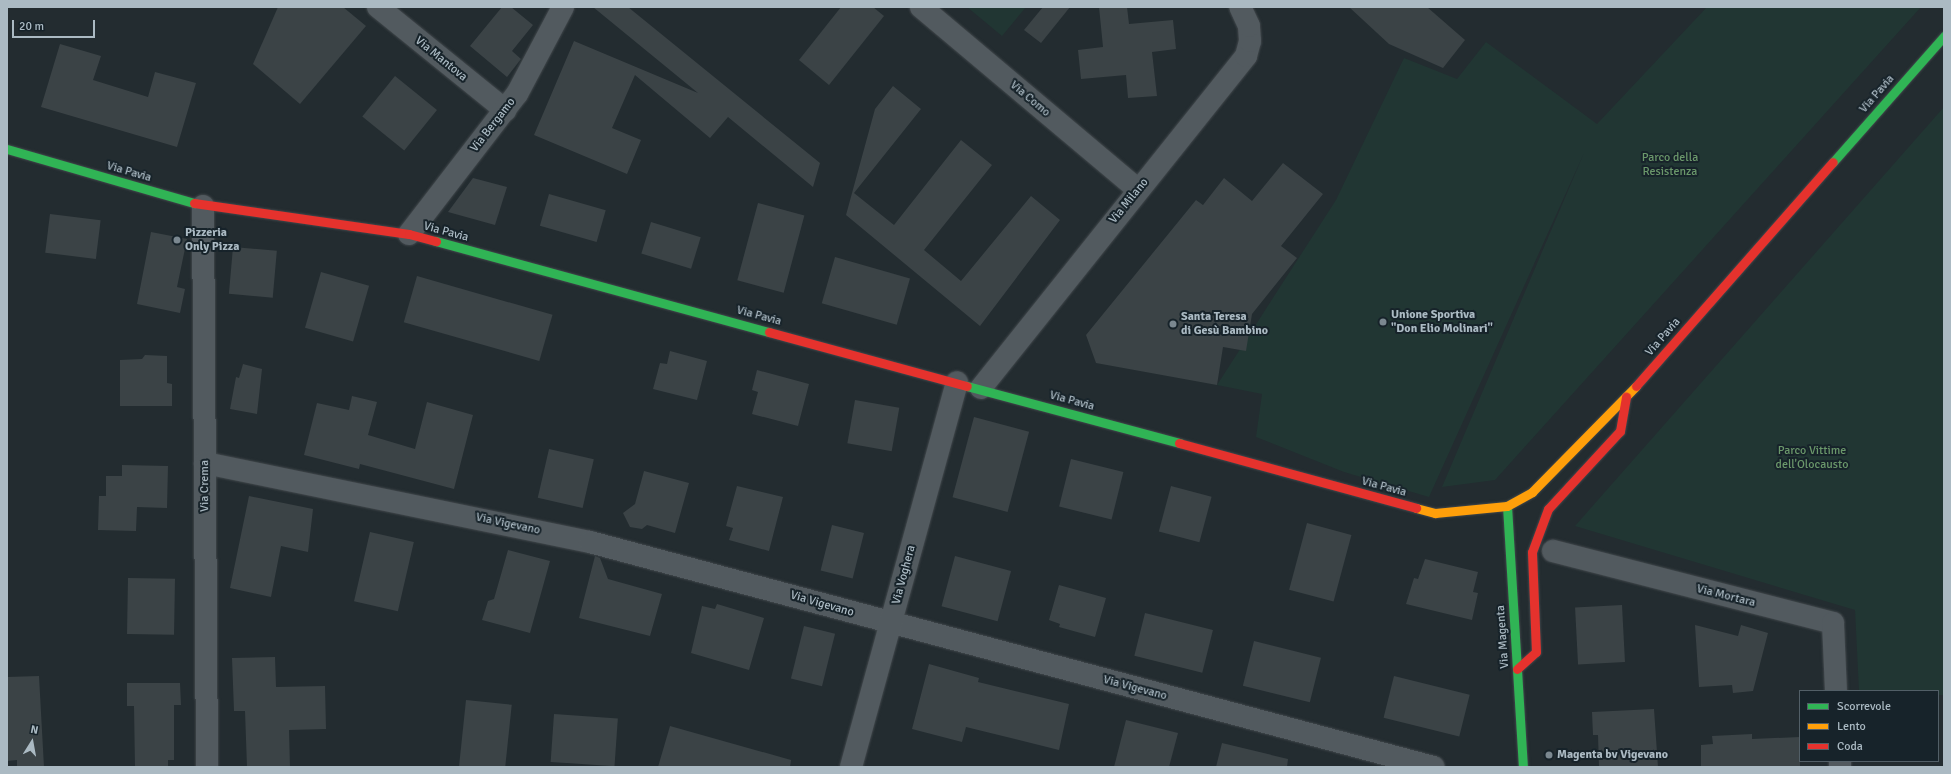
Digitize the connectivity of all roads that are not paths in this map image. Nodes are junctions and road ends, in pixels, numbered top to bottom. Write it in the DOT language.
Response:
graph roads {
  1 [pos="378,7"];
  2 [pos="563,7"];
  3 [pos="921,7"];
  4 [pos="1240,7"];
  5 [pos="1944,36"];
  6 [pos="505,110"];
  7 [pos="7,149"];
  8 [pos="1138,190"];
  9 [pos="203,206"];
  10 [pos="409,234"];
  11 [pos="957,382"];
  12 [pos="981,388"];
  13 [pos="1626,397"];
  14 [pos="205,464"];
  15 [pos="1507,506"];
  16 [pos="1553,551"];
  17 [pos="891,623"];
  18 [pos="1517,669"];
  19 [pos="1836,690"];
  20 [pos="207,767"];
  21 [pos="851,767"];
  22 [pos="1433,767"];
  23 [pos="1523,767"];
  1 -- 6 [label="street, Via Mantova"];
  2 -- 6 [label="street, Via Bergamo"];
  3 -- 8 [label="street, Via Como"];
  4 -- 8 [label="street, Via Milano"];
  5 -- 13 [label="street, Via Pavia"];
  6 -- 10 [label="street, Via Bergamo"];
  7 -- 9 [label="street, Via Pavia"];
  8 -- 12 [label="street, Via Milano"];
  9 -- 10 [label="street, Via Pavia"];
  9 -- 14 [label="street, Via Crema"];
  10 -- 11 [label="street, Via Pavia"];
  11 -- 12 [label="street, Via Pavia"];
  11 -- 17 [label="street, Via Voghera"];
  12 -- 15 [label="street, Via Pavia"];
  13 -- 15 [label="street, Via Pavia"];
  13 -- 18 [label="street"];
  14 -- 17 [label="street, Via Vigevano"];
  14 -- 20 [label="street, Via Crema"];
  15 -- 18 [label="street, Via Magenta"];
  16 -- 19 [label="street, Via Mortara"];
  17 -- 21 [label="street, Via Voghera"];
  17 -- 22 [label="street, Via Vigevano"];
  18 -- 23 [label="street, Via Magenta"];
}
